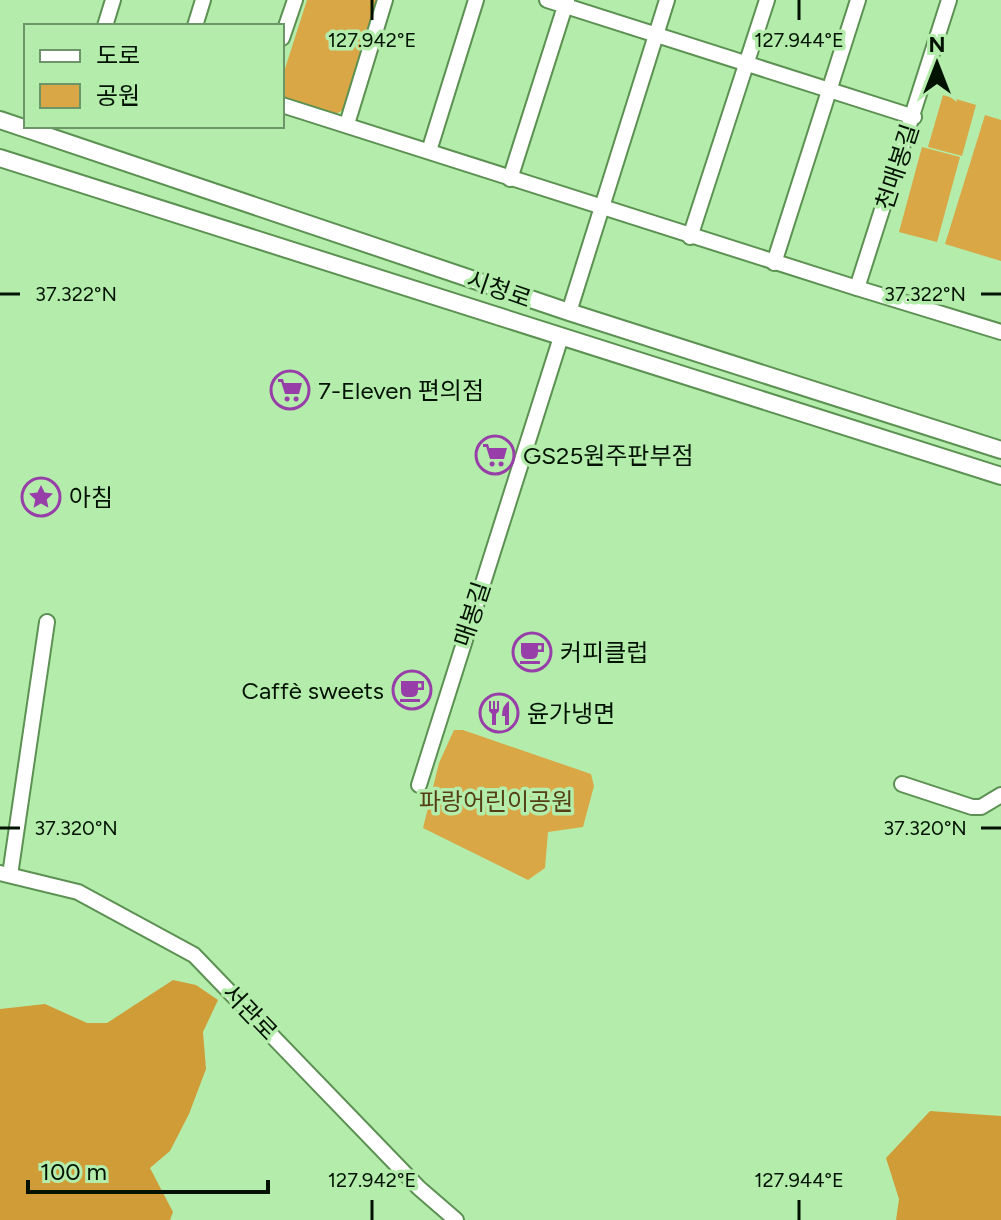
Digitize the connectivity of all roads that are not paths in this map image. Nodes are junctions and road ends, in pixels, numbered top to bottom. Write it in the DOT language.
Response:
graph roads {
  1 [pos="113,0"];
  2 [pos="203,0"];
  3 [pos="295,0"];
  4 [pos="385,0"];
  5 [pos="476,0"];
  6 [pos="547,0"];
  7 [pos="667,0"];
  8 [pos="767,0"];
  9 [pos="858,0"];
  10 [pos="949,0"];
  11 [pos="566,3"];
  12 [pos="106,24"];
  13 [pos="196,24"];
  14 [pos="284,32"];
  15 [pos="656,35"];
  16 [pos="748,62"];
  17 [pos="831,89"];
  18 [pos="284,106"];
  19 [pos="914,117"];
  20 [pos="0,120"];
  21 [pos="347,124"];
  22 [pos="429,151"];
  23 [pos="0,158"];
  24 [pos="510,179"];
  25 [pos="600,207"];
  26 [pos="690,237"];
  27 [pos="774,263"];
  28 [pos="857,288"];
  29 [pos="569,312"];
  30 [pos="1001,332"];
  31 [pos="561,337"];
  32 [pos="1001,450"];
  33 [pos="1001,476"];
  34 [pos="47,622"];
  35 [pos="902,784"];
  36 [pos="419,785"];
  37 [pos="1001,795"];
  38 [pos="5,874"];
  39 [pos="456,1220"];
  1 -- 12 [label="street"];
  2 -- 13 [label="street"];
  3 -- 14 [label="street"];
  4 -- 21 [label="street"];
  5 -- 22 [label="street"];
  6 -- 11 [label="street"];
  7 -- 15 [label="street"];
  8 -- 16 [label="street"];
  9 -- 17 [label="street"];
  10 -- 19 [label="street, 천매봉길"];
  11 -- 15 [label="street"];
  11 -- 24 [label="street"];
  15 -- 16 [label="street"];
  15 -- 25 [label="street"];
  16 -- 17 [label="street"];
  16 -- 26 [label="street"];
  17 -- 19 [label="street"];
  17 -- 27 [label="street"];
  18 -- 21 [label="street"];
  19 -- 28 [label="street, 천매봉길"];
  20 -- 29 [label="street, 시청로"];
  21 -- 22 [label="street"];
  22 -- 24 [label="street"];
  23 -- 31 [label="street, 시청로"];
  24 -- 25 [label="street"];
  25 -- 26 [label="street"];
  25 -- 29 [label="street"];
  26 -- 27 [label="street"];
  27 -- 28 [label="street"];
  28 -- 30 [label="street"];
  29 -- 31 [label="street"];
  29 -- 32 [label="street, 시청로"];
  31 -- 33 [label="street, 시청로"];
  31 -- 36 [label="street, 매봉길"];
  34 -- 38 [label="street"];
  35 -- 37 [label="street"];
  38 -- 39 [label="street, 서관로"];
}
